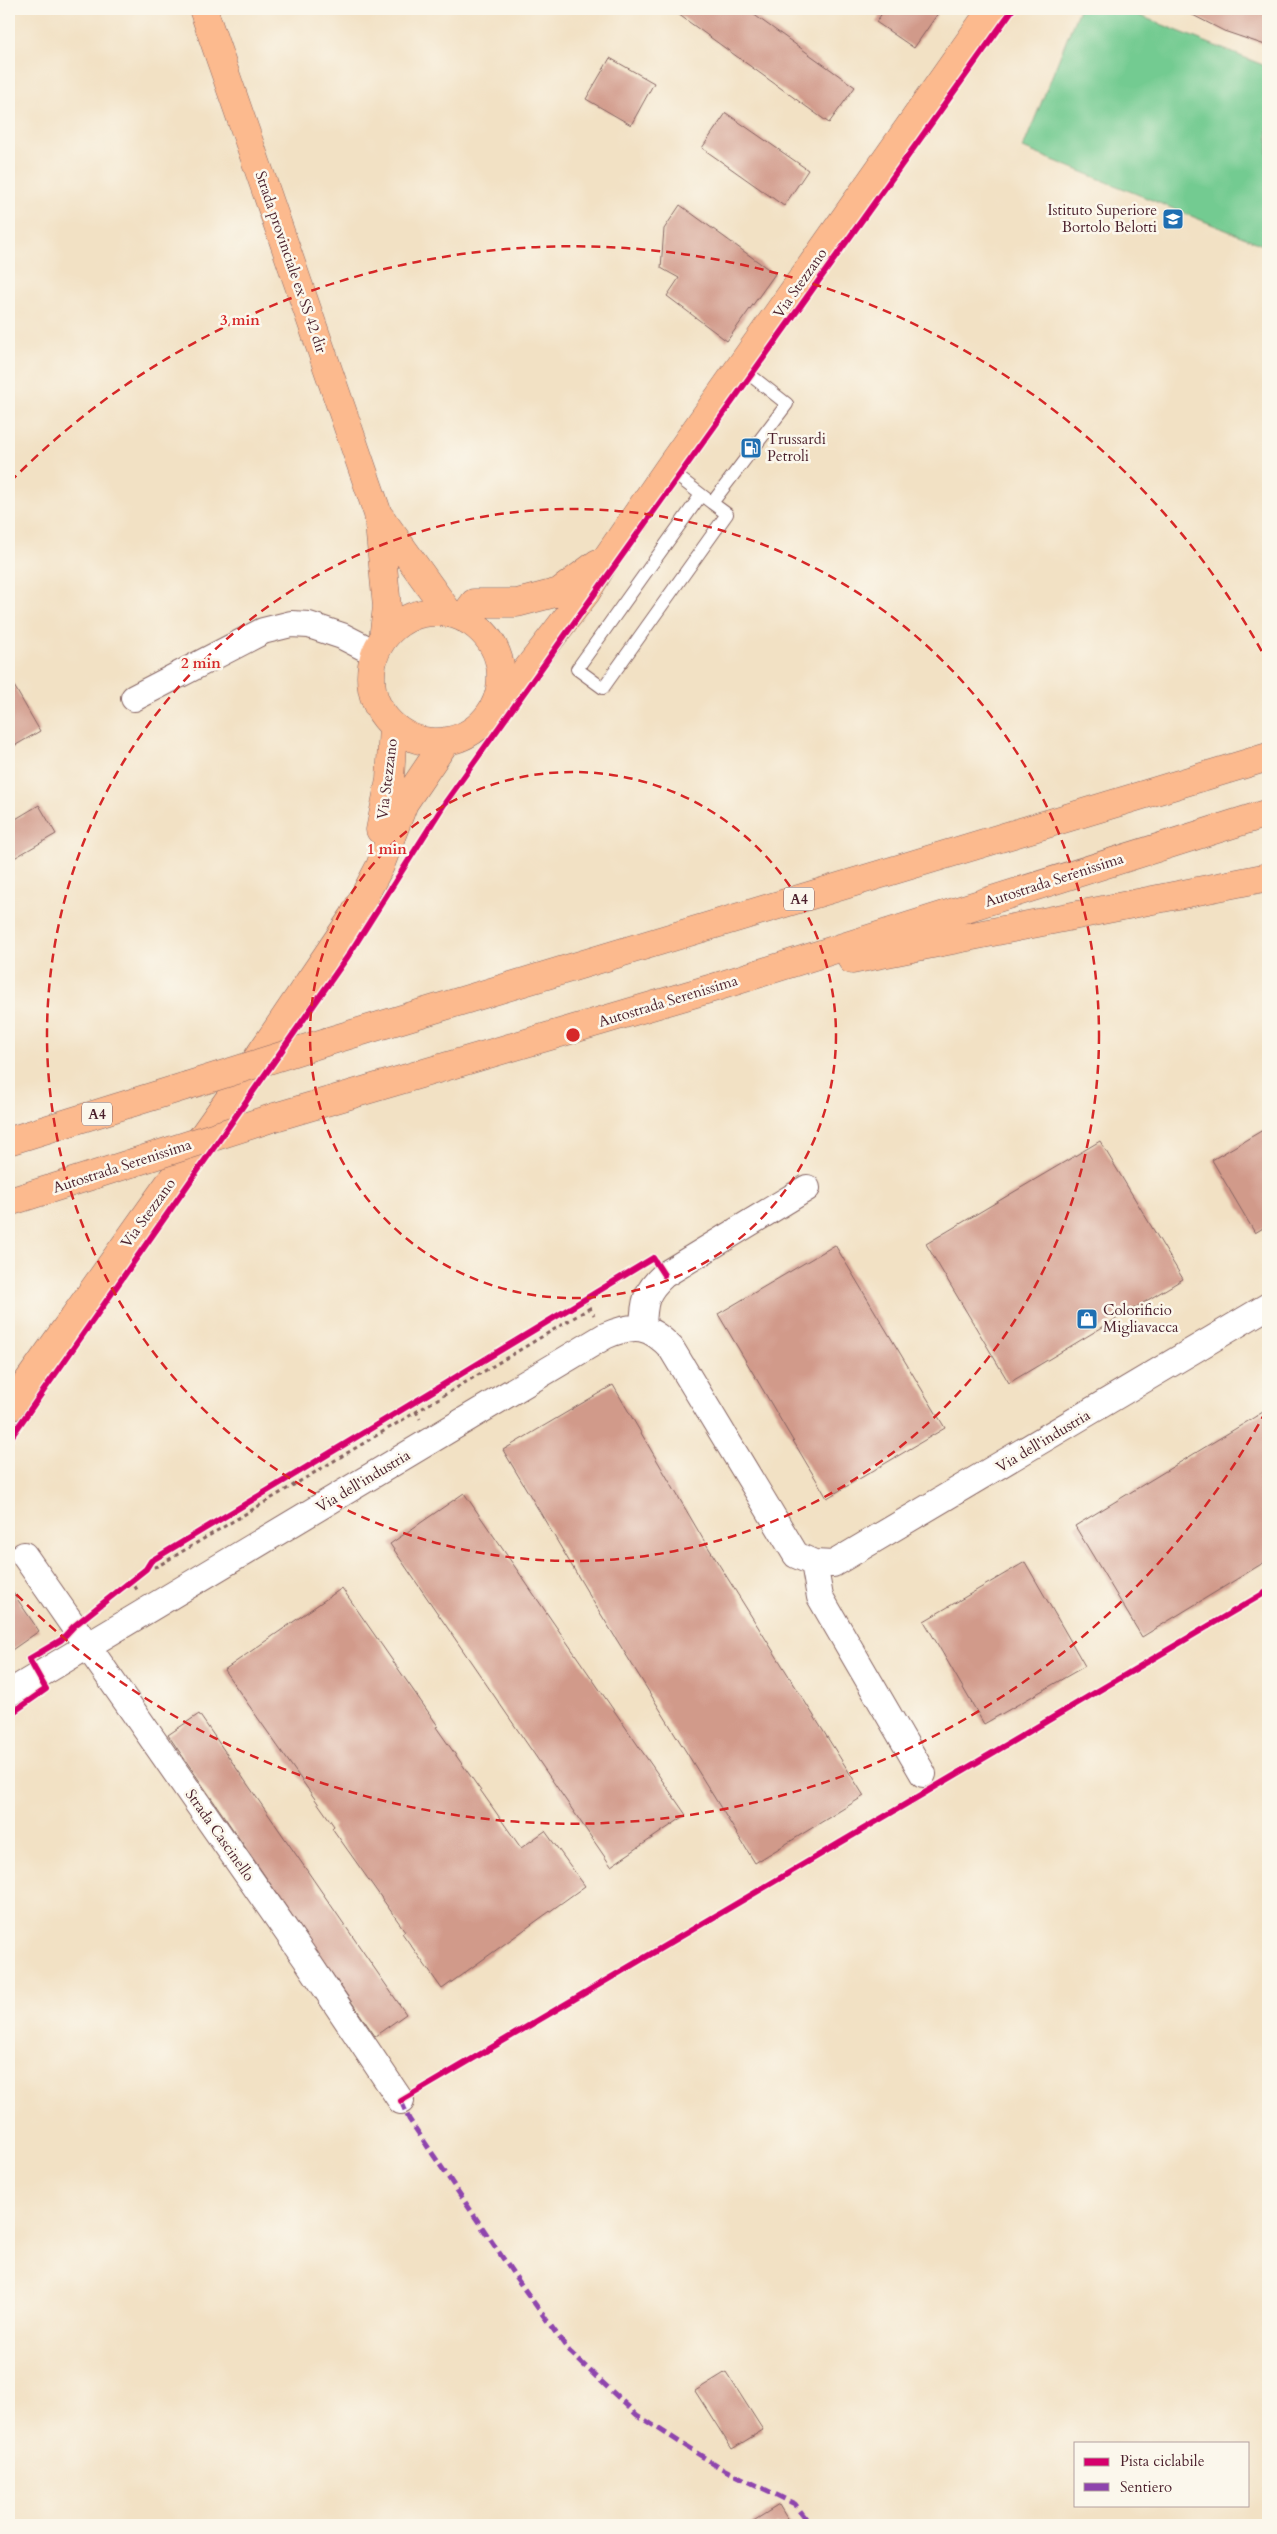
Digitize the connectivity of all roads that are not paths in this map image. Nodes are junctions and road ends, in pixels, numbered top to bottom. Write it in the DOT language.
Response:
graph roads {
  1 [pos="204,9"];
  2 [pos="992,9"];
  3 [pos="740,367"];
  4 [pos="668,470"];
  5 [pos="707,499"];
  6 [pos="378,514"];
  7 [pos="608,556"];
  8 [pos="456,616"];
  9 [pos="379,646"];
  10 [pos="498,697"];
  11 [pos="134,698"];
  12 [pos="393,726"];
  13 [pos="446,741"];
  14 [pos="1268,757"];
  15 [pos="1268,813"];
  16 [pos="1268,877"];
  17 [pos="353,918"];
  18 [pos="716,987"];
  19 [pos="9,1141"];
  20 [pos="807,1188"];
  21 [pos="9,1202"];
  22 [pos="1268,1306"];
  23 [pos="643,1327"];
  24 [pos="9,1408"];
  25 [pos="24,1555"];
  26 [pos="814,1563"];
  27 [pos="88,1646"];
  28 [pos="9,1693"];
  29 [pos="924,1774"];
  30 [pos="401,2101"];
  1 -- 6 [label="main road, Strada provinciale ex SS 42 dir"];
  2 -- 3 [label="main road, Via Stezzano"];
  3 -- 4 [label="main road, Via Stezzano"];
  3 -- 5 [label="lane"];
  4 -- 5 [label="lane"];
  4 -- 7 [label="main road, Via Stezzano"];
  5 -- 5 [label="lane"];
  6 -- 8 [label="main road, Strada provinciale ex SS 42 dir"];
  6 -- 9 [label="main road, Strada provinciale ex SS 42 dir"];
  7 -- 8 [label="main road, Via Stezzano"];
  7 -- 10 [label="main road, Via Stezzano"];
  8 -- 9 [label="main road"];
  8 -- 10 [label="main road, Via Stezzano"];
  9 -- 11 [label="street"];
  9 -- 12 [label="main road, Via Stezzano"];
  10 -- 13 [label="main road, Via Stezzano"];
  12 -- 13 [label="main road, Via Stezzano"];
  12 -- 17 [label="main road, Via Stezzano"];
  13 -- 17 [label="main road, Via Stezzano"];
  14 -- 19 [label="main road, A4, bridge"];
  15 -- 18 [label="main road, Autostrada Serenissima"];
  16 -- 18 [label="main road"];
  17 -- 24 [label="main road, Via Stezzano"];
  18 -- 21 [label="main road, Autostrada Serenissima, bridge"];
  20 -- 23 [label="street"];
  22 -- 26 [label="street, Via dell'industria"];
  23 -- 26 [label="street"];
  23 -- 27 [label="street, Via dell'industria"];
  25 -- 27 [label="street, Strada Cascinello"];
  26 -- 29 [label="street"];
  27 -- 28 [label="street"];
  27 -- 30 [label="street, Strada Cascinello"];
}
